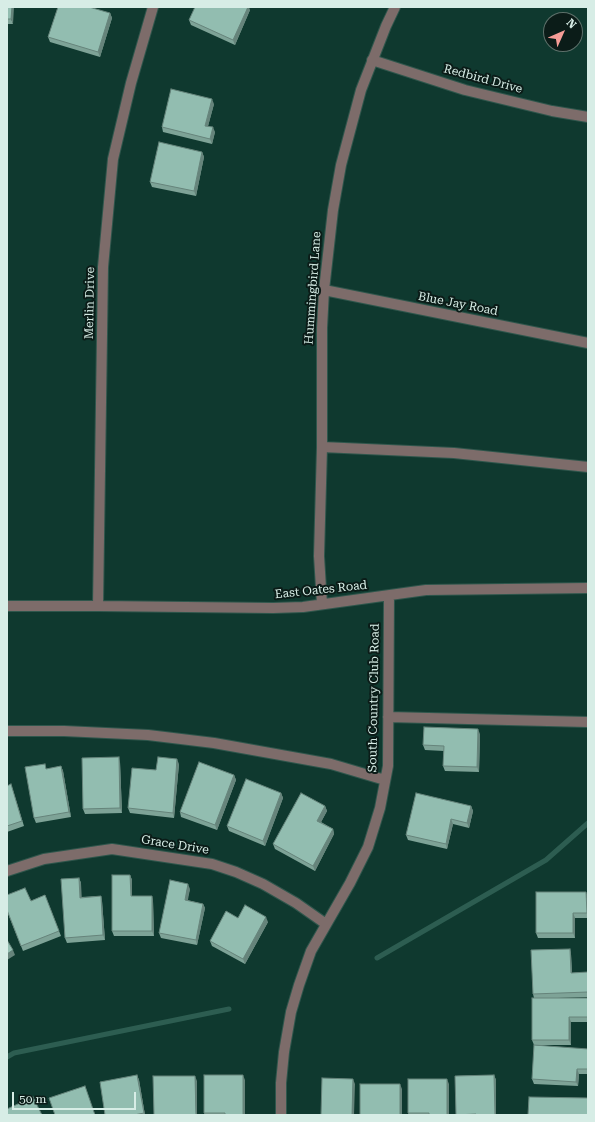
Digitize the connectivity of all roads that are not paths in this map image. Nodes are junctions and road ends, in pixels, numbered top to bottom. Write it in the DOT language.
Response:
graph roads {
  1 [pos="153,7"];
  2 [pos="395,7"];
  3 [pos="372,60"];
  4 [pos="588,117"];
  5 [pos="324,290"];
  6 [pos="588,344"];
  7 [pos="322,447"];
  8 [pos="588,467"];
  9 [pos="588,588"];
  10 [pos="389,596"];
  11 [pos="322,604"];
  12 [pos="7,606"];
  13 [pos="98,606"];
  14 [pos="388,717"];
  15 [pos="588,722"];
  16 [pos="7,731"];
  17 [pos="385,780"];
  18 [pos="7,871"];
  19 [pos="326,924"];
  20 [pos="282,1115"];
  1 -- 13 [label="street, Merlin Drive"];
  2 -- 3 [label="street, Hummingbird Lane"];
  3 -- 4 [label="street, Redbird Drive"];
  3 -- 5 [label="street, Hummingbird Lane"];
  5 -- 6 [label="street, Blue Jay Road"];
  5 -- 7 [label="street, Hummingbird Lane"];
  7 -- 8 [label="street"];
  7 -- 11 [label="street, Hummingbird Lane"];
  9 -- 10 [label="street, East Oates Road"];
  10 -- 11 [label="street, East Oates Road"];
  10 -- 14 [label="street, South Country Club Road"];
  11 -- 13 [label="street, East Oates Road"];
  12 -- 13 [label="street, East Oates Road"];
  14 -- 15 [label="street"];
  14 -- 17 [label="street, South Country Club Road"];
  16 -- 17 [label="street"];
  17 -- 19 [label="street, South Country Club Road"];
  18 -- 19 [label="street, Grace Drive"];
  19 -- 20 [label="street, South Country Club Road"];
}
